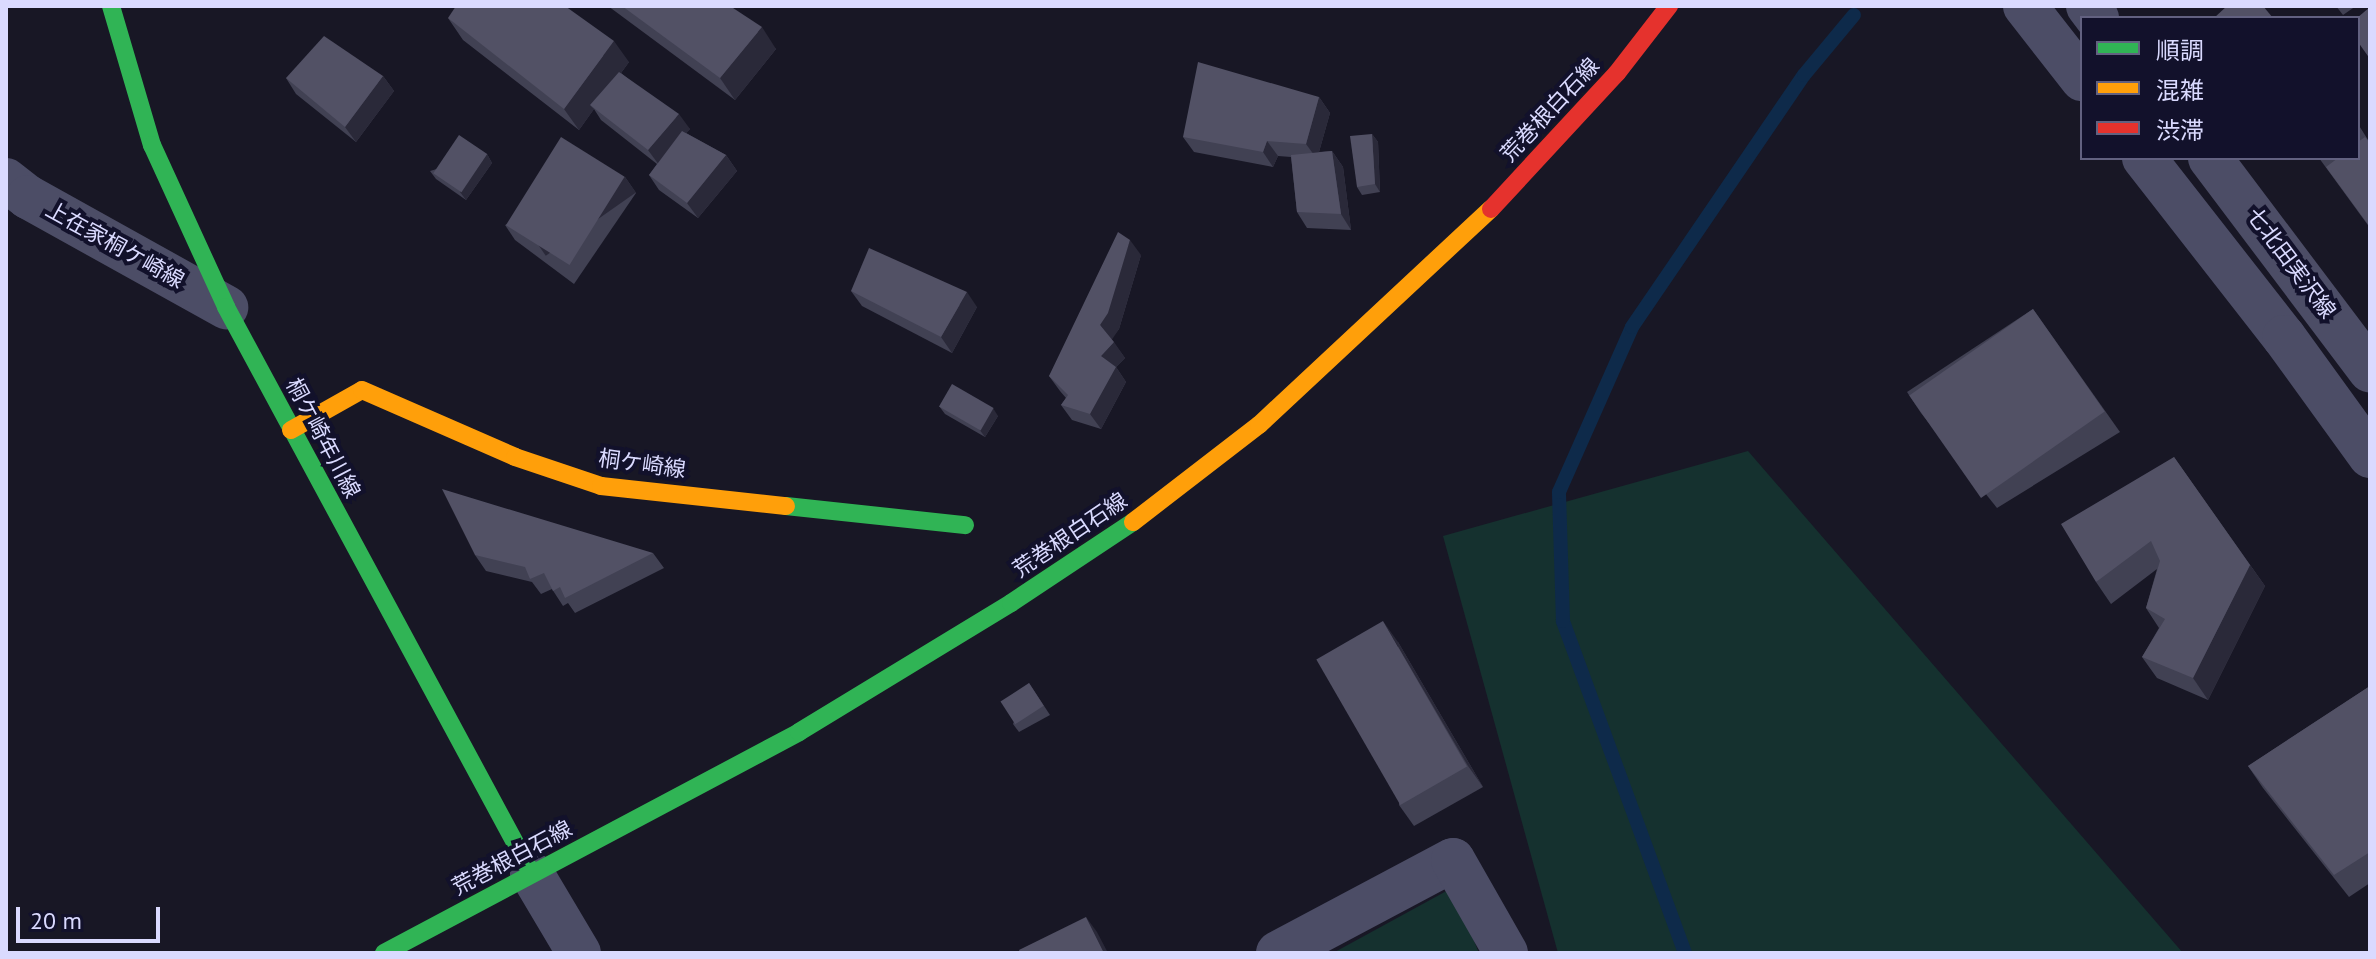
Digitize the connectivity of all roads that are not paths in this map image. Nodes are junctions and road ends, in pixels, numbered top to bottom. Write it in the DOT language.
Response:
graph roads {
  1 [pos="111,6"];
  2 [pos="1669,6"];
  3 [pos="2025,6"];
  4 [pos="2080,76"];
  5 [pos="2146,160"];
  6 [pos="2212,160"];
  7 [pos="6,180"];
  8 [pos="226,307"];
  9 [pos="2370,370"];
  10 [pos="291,430"];
  11 [pos="2370,456"];
  12 [pos="965,525"];
  13 [pos="532,874"];
  14 [pos="384,953"];
  15 [pos="579,953"];
  16 [pos="1278,953"];
  17 [pos="1506,953"];
  1 -- 8 [label="street, 桐ケ崎年川線"];
  2 -- 13 [label="street, 荒巻根白石線"];
  3 -- 4 [label="street"];
  5 -- 11 [label="street"];
  6 -- 9 [label="street, 七北田実沢線"];
  7 -- 8 [label="street, 上在家桐ケ崎線"];
  8 -- 10 [label="street, 桐ケ崎年川線"];
  10 -- 12 [label="street, 桐ケ崎線"];
  10 -- 13 [label="street, 桐ケ崎年川線"];
  13 -- 14 [label="street, 荒巻根白石線"];
  13 -- 15 [label="street"];
  16 -- 17 [label="street"];
}
